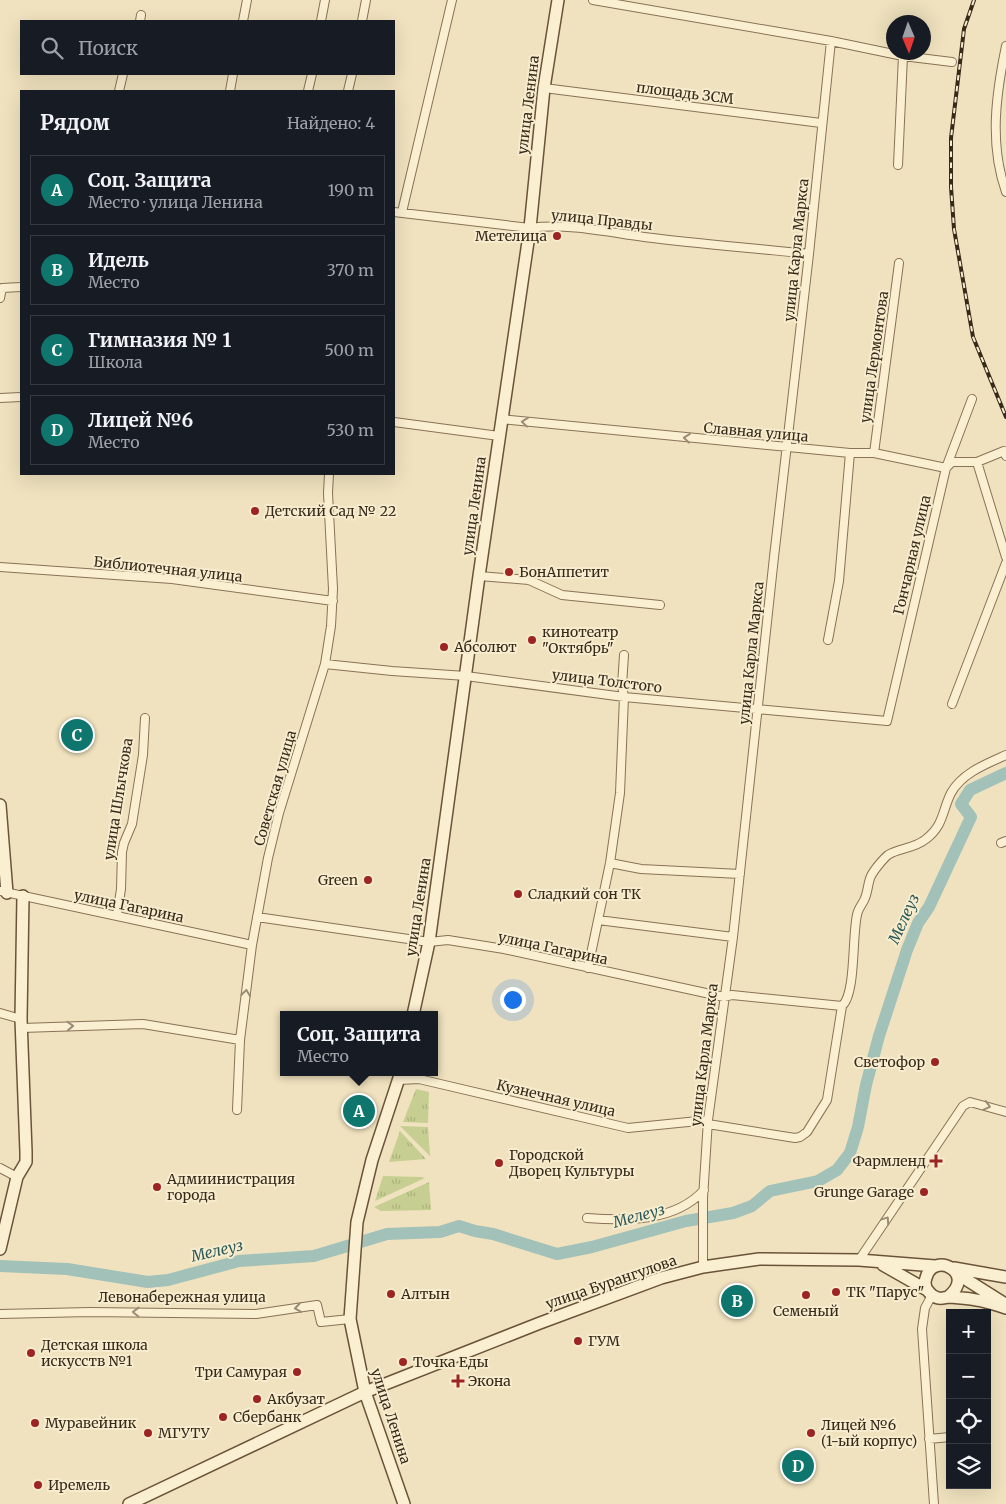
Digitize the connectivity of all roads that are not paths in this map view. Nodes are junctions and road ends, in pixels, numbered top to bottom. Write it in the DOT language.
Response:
graph roads {
  1 [pos="247,0"];
  2 [pos="325,0"];
  3 [pos="366,0"];
  4 [pos="452,0"];
  5 [pos="558,0"];
  6 [pos="593,0"];
  7 [pos="243,20"];
  8 [pos="321,20"];
  9 [pos="362,20"];
  10 [pos="831,41"];
  11 [pos="1006,46"];
  12 [pos="886,52"];
  13 [pos="931,59"];
  14 [pos="903,60"];
  15 [pos="952,62"];
  16 [pos="123,75"];
  17 [pos="233,75"];
  18 [pos="312,75"];
  19 [pos="352,75"];
  20 [pos="544,88"];
  21 [pos="119,90"];
  22 [pos="230,90"];
  23 [pos="308,90"];
  24 [pos="348,90"];
  25 [pos="822,123"];
  26 [pos="898,165"];
  27 [pos="1006,192"];
  28 [pos="398,212"];
  29 [pos="530,228"];
  30 [pos="809,254"];
  31 [pos="899,264"];
  32 [pos="20,287"];
  33 [pos="0,298"];
  34 [pos="20,397"];
  35 [pos="0,398"];
  36 [pos="972,399"];
  37 [pos="501,420"];
  38 [pos="395,422"];
  39 [pos="499,436"];
  40 [pos="788,446"];
  41 [pos="850,453"];
  42 [pos="874,453"];
  43 [pos="1005,454"];
  44 [pos="977,462"];
  45 [pos="946,468"];
  46 [pos="329,475"];
  47 [pos="1006,557"];
  48 [pos="1006,563"];
  49 [pos="0,567"];
  50 [pos="479,576"];
  51 [pos="333,601"];
  52 [pos="660,606"];
  53 [pos="828,640"];
  54 [pos="624,655"];
  55 [pos="325,664"];
  56 [pos="466,676"];
  57 [pos="624,697"];
  58 [pos="952,704"];
  59 [pos="758,708"];
  60 [pos="145,718"];
  61 [pos="887,721"];
  62 [pos="1006,755"];
  63 [pos="0,805"];
  64 [pos="610,863"];
  65 [pos="740,874"];
  66 [pos="4,892"];
  67 [pos="23,896"];
  68 [pos="117,915"];
  69 [pos="257,917"];
  70 [pos="598,920"];
  71 [pos="733,937"];
  72 [pos="429,942"];
  73 [pos="252,945"];
  74 [pos="588,968"];
  75 [pos="724,997"];
  76 [pos="842,1006"];
  77 [pos="414,1011"];
  78 [pos="0,1013"];
  79 [pos="21,1023"];
  80 [pos="240,1040"];
  81 [pos="400,1076"];
  82 [pos="236,1110"];
  83 [pos="1006,1112"];
  84 [pos="708,1122"];
  85 [pos="0,1168"];
  86 [pos="17,1177"];
  87 [pos="704,1194"];
  88 [pos="587,1218"];
  89 [pos="1,1246"];
  90 [pos="859,1260"];
  91 [pos="880,1262"];
  92 [pos="935,1266"];
  93 [pos="703,1267"];
  94 [pos="954,1270"];
  95 [pos="1004,1275"];
  96 [pos="929,1292"];
  97 [pos="948,1297"];
  98 [pos="1006,1306"];
  99 [pos="0,1314"];
  100 [pos="350,1319"];
  101 [pos="365,1392"];
  102 [pos="946,1438"];
  103 [pos="929,1439"];
  104 [pos="130,1504"];
  105 [pos="404,1504"];
  106 [pos="934,1504"];
  1 -- 7 [label="street"];
  2 -- 8 [label="street"];
  3 -- 9 [label="street"];
  4 -- 28 [label="street"];
  5 -- 20 [label="main road, улица Ленина"];
  6 -- 10 [label="street"];
  10 -- 12 [label="street"];
  10 -- 25 [label="street, улица Карла Маркса"];
  11 -- 27 [label="street"];
  13 -- 15 [label="street"];
  14 -- 26 [label="street"];
  16 -- 21 [label="street"];
  17 -- 22 [label="street"];
  18 -- 23 [label="street"];
  19 -- 24 [label="street"];
  20 -- 25 [label="street, площадь ЗСМ"];
  20 -- 29 [label="main road, улица Ленина"];
  25 -- 30 [label="street, улица Карла Маркса"];
  28 -- 29 [label="street, улица Правды"];
  29 -- 30 [label="street, улица Правды"];
  29 -- 37 [label="main road, улица Ленина"];
  30 -- 40 [label="street, улица Карла Маркса"];
  31 -- 42 [label="street, улица Лермонтова"];
  32 -- 33 [label="street"];
  34 -- 35 [label="street"];
  36 -- 45 [label="street, Гончарная улица"];
  37 -- 39 [label="main road, улица Ленина"];
  40 -- 37 [label="street, Славная улица, one-way"];
  38 -- 39 [label="street"];
  39 -- 50 [label="main road, улица Ленина"];
  40 -- 41 [label="street, Славная улица"];
  40 -- 59 [label="street, улица Карла Маркса"];
  41 -- 42 [label="street, Славная улица"];
  41 -- 53 [label="street"];
  42 -- 45 [label="street, Славная улица"];
  43 -- 44 [label="street, Славная улица"];
  44 -- 45 [label="street, Славная улица"];
  44 -- 47 [label="street"];
  45 -- 61 [label="street, Гончарная улица"];
  46 -- 51 [label="street, Советская улица"];
  48 -- 58 [label="street"];
  49 -- 51 [label="street, Библиотечная улица"];
  50 -- 52 [label="street"];
  50 -- 56 [label="main road, улица Ленина"];
  51 -- 55 [label="street, Советская улица"];
  54 -- 57 [label="street"];
  55 -- 56 [label="street, улица Толстого"];
  55 -- 69 [label="street, Советская улица"];
  56 -- 57 [label="street, улица Толстого"];
  56 -- 72 [label="main road, улица Ленина"];
  57 -- 59 [label="street, улица Толстого"];
  57 -- 64 [label="street"];
  59 -- 61 [label="street, улица Толстого"];
  59 -- 65 [label="street, улица Карла Маркса"];
  60 -- 68 [label="street, улица Шлычкова"];
  62 -- 76 [label="street"];
  63 -- 66 [label="main road"];
  64 -- 65 [label="street"];
  64 -- 70 [label="street"];
  65 -- 71 [label="street, улица Карла Маркса"];
  66 -- 67 [label="street, улица Гагарина"];
  67 -- 68 [label="street, улица Гагарина"];
  67 -- 79 [label="main road"];
  68 -- 73 [label="street, улица Гагарина"];
  69 -- 72 [label="street, улица Гагарина"];
  69 -- 73 [label="street, Советская улица"];
  70 -- 71 [label="street"];
  70 -- 74 [label="street"];
  71 -- 75 [label="street, улица Карла Маркса"];
  72 -- 74 [label="street, улица Гагарина"];
  72 -- 77 [label="main road, улица Ленина"];
  80 -- 73 [label="street, Советская улица, one-way"];
  74 -- 75 [label="street, улица Гагарина"];
  75 -- 76 [label="street, улица Гагарина"];
  75 -- 84 [label="street, улица Карла Маркса"];
  76 -- 84 [label="street, Кузнечная улица"];
  78 -- 79 [label="street"];
  79 -- 80 [label="street, one-way"];
  79 -- 86 [label="main road"];
  80 -- 82 [label="street, Советская улица"];
  81 -- 84 [label="street, Кузнечная улица"];
  81 -- 100 [label="main road, улица Ленина"];
  90 -- 83 [label="street, one-way"];
  84 -- 87 [label="street, улица Карла Маркса"];
  85 -- 86 [label="street"];
  86 -- 89 [label="main road"];
  87 -- 88 [label="street"];
  87 -- 93 [label="street, улица Карла Маркса"];
  90 -- 91 [label="main road, улица Бурангулова"];
  90 -- 93 [label="main road, улица Бурангулова"];
  91 -- 92 [label="main road, улица Бурангулова"];
  91 -- 96 [label="main road, улица Бурангулова"];
  92 -- 94 [label="main road, улица Бурангулова"];
  92 -- 96 [label="main road"];
  93 -- 101 [label="main road, улица Бурангулова"];
  94 -- 95 [label="main road"];
  94 -- 97 [label="main road"];
  94 -- 98 [label="main road, улица Бурангулова"];
  96 -- 97 [label="main road, улица Бурангулова"];
  96 -- 103 [label="street"];
  97 -- 98 [label="main road, улица Бурангулова"];
  100 -- 99 [label="street, Левонабережная улица, one-way"];
  100 -- 101 [label="main road, улица Ленина"];
  101 -- 104 [label="main road, улица Бурангулова"];
  101 -- 105 [label="main road, улица Ленина"];
  102 -- 103 [label="street"];
  103 -- 106 [label="street"];
}
